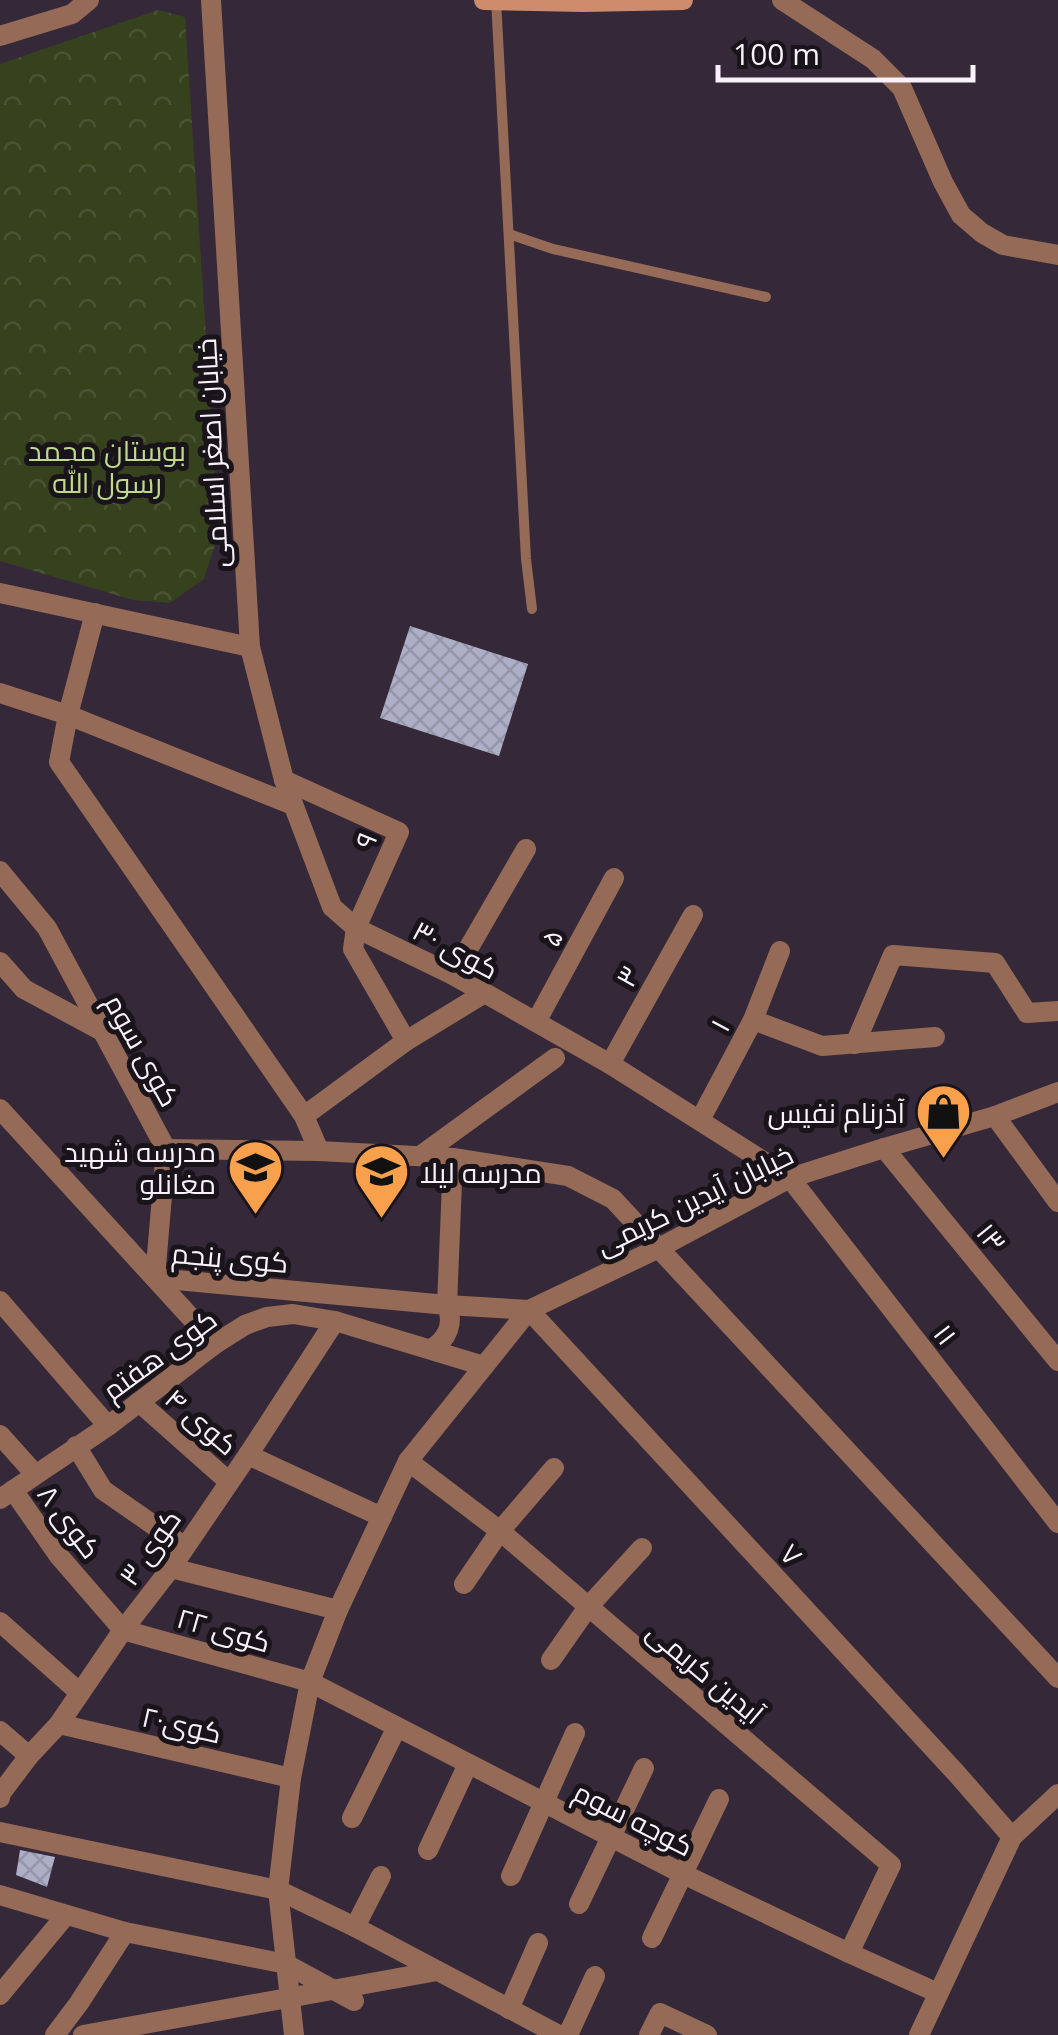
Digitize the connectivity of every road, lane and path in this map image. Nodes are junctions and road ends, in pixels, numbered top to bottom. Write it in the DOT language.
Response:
graph roads {
  1 [pos="89,0"];
  2 [pos="212,0"];
  3 [pos="484,0"];
  4 [pos="496,0"];
  5 [pos="683,0"];
  6 [pos="782,0"];
  7 [pos="0,36"];
  8 [pos="509,234"];
  9 [pos="1058,255"];
  10 [pos="766,297"];
  11 [pos="0,593"];
  12 [pos="532,609"];
  13 [pos="95,613"];
  14 [pos="250,646"];
  15 [pos="0,693"];
  16 [pos="68,715"];
  17 [pos="284,780"];
  18 [pos="293,805"];
  19 [pos="526,849"];
  20 [pos="0,871"];
  21 [pos="614,878"];
  22 [pos="693,915"];
  23 [pos="356,928"];
  24 [pos="780,951"];
  25 [pos="0,962"];
  26 [pos="453,975"];
  27 [pos="483,994"];
  28 [pos="1058,1011"];
  29 [pos="753,1020"];
  30 [pos="536,1022"];
  31 [pos="100,1030"];
  32 [pos="935,1037"];
  33 [pos="406,1041"];
  34 [pos="855,1044"];
  35 [pos="556,1058"];
  36 [pos="610,1064"];
  37 [pos="1058,1092"];
  38 [pos="0,1108"];
  39 [pos="304,1116"];
  40 [pos="995,1116"];
  41 [pos="700,1120"];
  42 [pos="166,1148"];
  43 [pos="884,1148"];
  44 [pos="318,1150"];
  45 [pos="420,1156"];
  46 [pos="452,1158"];
  47 [pos="790,1178"];
  48 [pos="1058,1202"];
  49 [pos="659,1248"];
  50 [pos="155,1278"];
  51 [pos="208,1283"];
  52 [pos="0,1301"];
  53 [pos="447,1305"];
  54 [pos="529,1310"];
  55 [pos="193,1319"];
  56 [pos="334,1321"];
  57 [pos="215,1344"];
  58 [pos="431,1349"];
  59 [pos="1058,1361"];
  60 [pos="484,1366"];
  61 [pos="139,1402"];
  62 [pos="108,1426"];
  63 [pos="0,1436"];
  64 [pos="76,1446"];
  65 [pos="248,1454"];
  66 [pos="408,1461"];
  67 [pos="554,1468"];
  68 [pos="35,1474"];
  69 [pos="228,1481"];
  70 [pos="6,1494"];
  71 [pos="382,1517"];
  72 [pos="1058,1523"];
  73 [pos="500,1530"];
  74 [pos="185,1547"];
  75 [pos="642,1548"];
  76 [pos="171,1568"];
  77 [pos="464,1584"];
  78 [pos="588,1607"];
  79 [pos="338,1610"];
  80 [pos="0,1622"];
  81 [pos="123,1630"];
  82 [pos="551,1660"];
  83 [pos="1058,1678"];
  84 [pos="310,1682"];
  85 [pos="80,1693"];
  86 [pos="59,1724"];
  87 [pos="397,1727"];
  88 [pos="0,1730"];
  89 [pos="574,1733"];
  90 [pos="29,1756"];
  91 [pos="468,1764"];
  92 [pos="644,1768"];
  93 [pos="292,1778"];
  94 [pos="1058,1794"];
  95 [pos="0,1798"];
  96 [pos="719,1799"];
  97 [pos="542,1803"];
  98 [pos="352,1818"];
  99 [pos="0,1832"];
  100 [pos="610,1837"];
  101 [pos="1012,1837"];
  102 [pos="428,1850"];
  103 [pos="683,1874"];
  104 [pos="381,1876"];
  105 [pos="512,1876"];
  106 [pos="278,1890"];
  107 [pos="0,1895"];
  108 [pos="580,1904"];
  109 [pos="66,1915"];
  110 [pos="355,1928"];
  111 [pos="125,1932"];
  112 [pos="652,1938"];
  113 [pos="538,1943"];
  114 [pos="849,1953"];
  115 [pos="286,1964"];
  116 [pos="438,1971"];
  117 [pos="594,1976"];
  118 [pos="938,1993"];
  119 [pos="0,1995"];
  120 [pos="354,2002"];
  121 [pos="79,2004"];
  122 [pos="509,2009"];
  123 [pos="54,2035"];
  124 [pos="83,2035"];
  125 [pos="106,2035"];
  126 [pos="294,2035"];
  127 [pos="559,2035"];
  128 [pos="568,2035"];
  129 [pos="649,2035"];
  130 [pos="707,2035"];
  131 [pos="919,2035"];
  1 -- 7 [label="street"];
  2 -- 14 [label="street, خیابان اصغر اسلامی"];
  3 -- 4 [label="main road"];
  4 -- 5 [label="main road"];
  4 -- 8 [label="lane"];
  6 -- 9 [label="street"];
  8 -- 10 [label="lane"];
  8 -- 12 [label="lane"];
  11 -- 13 [label="street"];
  13 -- 14 [label="street"];
  13 -- 16 [label="street"];
  14 -- 17 [label="street, کوی ۳۰"];
  15 -- 16 [label="street"];
  16 -- 18 [label="street"];
  16 -- 39 [label="street"];
  17 -- 18 [label="street, کوی ۳۰"];
  17 -- 23 [label="street, ۹"];
  18 -- 23 [label="street, کوی ۳۰"];
  19 -- 26 [label="street"];
  20 -- 31 [label="street, کوی سوم"];
  21 -- 30 [label="street, ۵"];
  22 -- 36 [label="street, ۳"];
  23 -- 26 [label="street, کوی ۳۰"];
  23 -- 33 [label="street"];
  24 -- 29 [label="street, ۱"];
  25 -- 31 [label="street"];
  26 -- 27 [label="street, کوی ۳۰"];
  27 -- 30 [label="street, کوی ۳۰"];
  27 -- 33 [label="street"];
  28 -- 34 [label="street"];
  29 -- 34 [label="street"];
  29 -- 41 [label="street, ۱"];
  30 -- 36 [label="street, کوی ۳۰"];
  31 -- 42 [label="street, کوی سوم"];
  32 -- 34 [label="street"];
  33 -- 39 [label="street"];
  35 -- 45 [label="street"];
  36 -- 41 [label="street, کوی ۳۰"];
  37 -- 40 [label="street, خیابان آیدین کریمی"];
  38 -- 50 [label="street, کوی پنجم"];
  39 -- 44 [label="street"];
  40 -- 43 [label="street, خیابان آیدین کریمی"];
  40 -- 48 [label="street"];
  41 -- 47 [label="street, کوی ۳۰"];
  42 -- 44 [label="street"];
  42 -- 50 [label="street, کوی سوم"];
  43 -- 47 [label="street, خیابان آیدین کریمی"];
  43 -- 59 [label="street, ۱۳"];
  44 -- 45 [label="street"];
  45 -- 46 [label="street"];
  46 -- 49 [label="street"];
  46 -- 53 [label="street"];
  47 -- 49 [label="street, خیابان آیدین کریمی"];
  47 -- 72 [label="street, ۱۱"];
  49 -- 54 [label="street, خیابان آیدین کریمی"];
  49 -- 83 [label="street"];
  50 -- 51 [label="street, کوی پنجم"];
  50 -- 55 [label="street"];
  51 -- 53 [label="street, کوی پنجم"];
  51 -- 55 [label="street"];
  52 -- 62 [label="street"];
  53 -- 54 [label="street, کوی پنجم"];
  53 -- 58 [label="street"];
  54 -- 60 [label="street"];
  54 -- 101 [label="street, ۷"];
  55 -- 57 [label="street"];
  56 -- 57 [label="street, کوی هفتم"];
  56 -- 58 [label="street, کوی هفتم"];
  56 -- 65 [label="street, کوی ۳"];
  57 -- 61 [label="street, کوی هفتم"];
  58 -- 60 [label="street, کوی هفتم"];
  60 -- 66 [label="street"];
  61 -- 62 [label="street, کوی هفتم"];
  61 -- 69 [label="street, کوی ۴"];
  62 -- 64 [label="street, کوی هفتم"];
  63 -- 68 [label="street"];
  64 -- 68 [label="street, کوی هفتم"];
  64 -- 74 [label="street"];
  65 -- 69 [label="street, کوی ۳"];
  65 -- 71 [label="street"];
  66 -- 71 [label="street"];
  66 -- 73 [label="street, آیدین کریمی"];
  67 -- 73 [label="street"];
  68 -- 70 [label="street, کوی هفتم"];
  69 -- 74 [label="street, کوی ۳"];
  70 -- 81 [label="street, کوی ۸"];
  71 -- 79 [label="street"];
  73 -- 77 [label="street"];
  73 -- 78 [label="street, آیدین کریمی"];
  74 -- 76 [label="street, کوی ۳"];
  75 -- 78 [label="street"];
  76 -- 79 [label="street"];
  76 -- 81 [label="street, کوی ۳"];
  78 -- 82 [label="street"];
  78 -- 114 [label="street, آیدین کریمی"];
  79 -- 84 [label="street"];
  80 -- 85 [label="street"];
  81 -- 84 [label="street, کوی ۲۲"];
  81 -- 85 [label="street, کوی ۳"];
  84 -- 87 [label="street, کوچه سوم"];
  84 -- 93 [label="street"];
  85 -- 86 [label="street, کوی ۳"];
  86 -- 90 [label="street, کوی ۳"];
  86 -- 93 [label="street, کوی۲۰"];
  87 -- 91 [label="street, کوچه سوم"];
  87 -- 98 [label="street"];
  88 -- 90 [label="street"];
  89 -- 97 [label="street"];
  90 -- 95 [label="street, کوی ۳"];
  91 -- 97 [label="street, کوچه سوم"];
  91 -- 102 [label="street"];
  92 -- 100 [label="street"];
  93 -- 106 [label="street"];
  94 -- 101 [label="street"];
  96 -- 103 [label="street"];
  97 -- 100 [label="street, کوچه سوم"];
  97 -- 105 [label="street"];
  99 -- 106 [label="street"];
  100 -- 103 [label="street, کوچه سوم"];
  100 -- 108 [label="street"];
  101 -- 118 [label="street"];
  103 -- 112 [label="street"];
  103 -- 114 [label="street, کوچه سوم"];
  104 -- 110 [label="street"];
  106 -- 110 [label="street"];
  106 -- 115 [label="street"];
  107 -- 109 [label="street"];
  109 -- 111 [label="street"];
  109 -- 119 [label="street"];
  110 -- 116 [label="street"];
  111 -- 115 [label="street"];
  111 -- 121 [label="street"];
  113 -- 122 [label="street"];
  114 -- 118 [label="street, کوچه سوم"];
  115 -- 120 [label="street"];
  115 -- 126 [label="street"];
  116 -- 122 [label="street"];
  116 -- 124 [label="street"];
  117 -- 128 [label="street"];
  118 -- 131 [label="street"];
  121 -- 123 [label="street"];
  121 -- 125 [label="street"];
  122 -- 127 [label="street"];
  129 -- 130 [label="street"];
}
